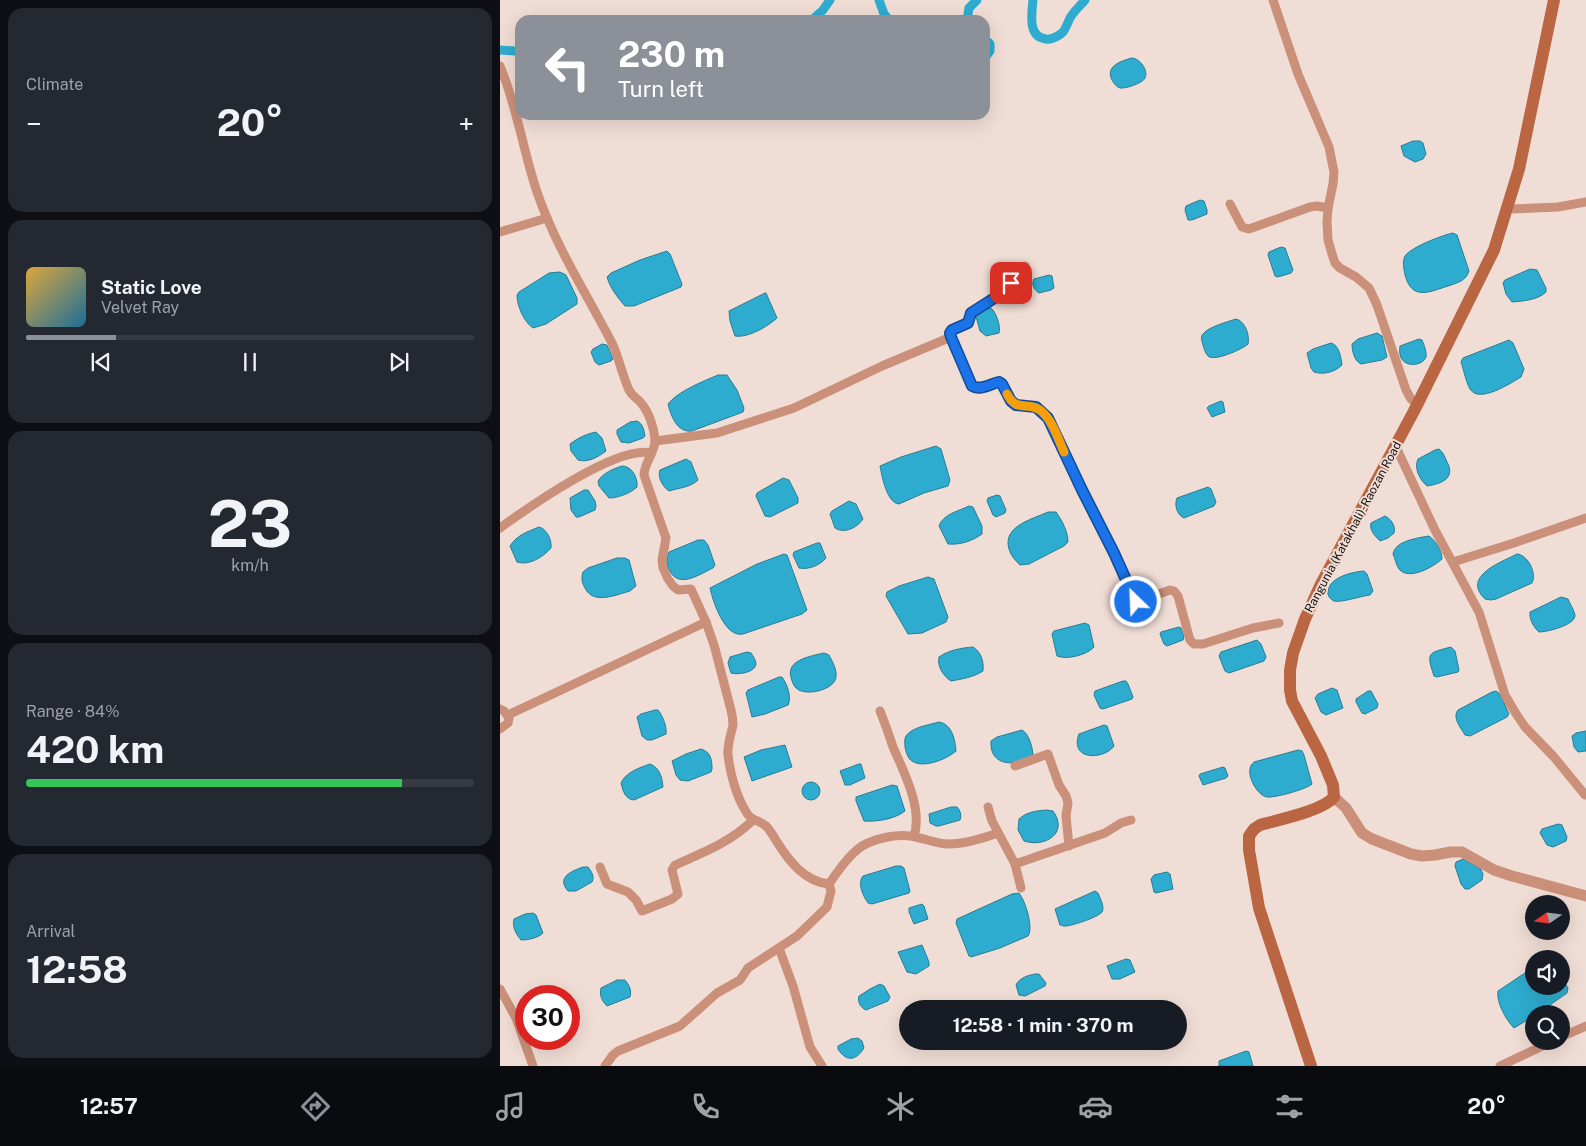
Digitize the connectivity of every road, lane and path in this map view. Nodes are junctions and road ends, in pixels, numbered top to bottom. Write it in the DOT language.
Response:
graph roads {
  1 [pos="1273,0"];
  2 [pos="1554,0"];
  3 [pos="500,66"];
  4 [pos="515,114"];
  5 [pos="517,120"];
  6 [pos="1586,202"];
  7 [pos="1230,204"];
  8 [pos="1508,207"];
  9 [pos="1328,208"];
  10 [pos="547,218"];
  11 [pos="500,232"];
  12 [pos="1025,266"];
  13 [pos="951,337"];
  14 [pos="1417,404"];
  15 [pos="656,441"];
  16 [pos="1395,445"];
  17 [pos="651,453"];
  18 [pos="1586,518"];
  19 [pos="500,528"];
  20 [pos="1453,562"];
  21 [pos="706,622"];
  22 [pos="1279,623"];
  23 [pos="880,711"];
  24 [pos="504,712"];
  25 [pos="500,729"];
  26 [pos="1015,766"];
  27 [pos="1585,795"];
  28 [pos="1334,797"];
  29 [pos="988,807"];
  30 [pos="753,820"];
  31 [pos="1131,820"];
  32 [pos="998,833"];
  33 [pos="914,836"];
  34 [pos="1069,846"];
  35 [pos="1015,864"];
  36 [pos="600,866"];
  37 [pos="828,884"];
  38 [pos="1022,888"];
  39 [pos="1586,896"];
  40 [pos="778,948"];
  41 [pos="500,989"];
  42 [pos="1586,1026"];
  43 [pos="1570,1033"];
  44 [pos="1533,1050"];
  45 [pos="533,1066"];
  46 [pos="605,1066"];
  47 [pos="822,1066"];
  48 [pos="1311,1066"];
  49 [pos="1500,1066"];
  1 -- 9 [label="street"];
  2 -- 8 [label="main road, Rangunia (Katakhali)-Raozan Road"];
  3 -- 4 [label="street"];
  5 -- 10 [label="street"];
  6 -- 8 [label="street"];
  7 -- 9 [label="street"];
  8 -- 14 [label="main road, Rangunia (Katakhali)-Raozan Road"];
  9 -- 14 [label="street"];
  10 -- 11 [label="street"];
  10 -- 15 [label="street"];
  12 -- 13 [label="street"];
  13 -- 15 [label="street"];
  13 -- 22 [label="street"];
  14 -- 16 [label="main road, Rangunia (Katakhali)-Raozan Road"];
  15 -- 17 [label="street"];
  16 -- 20 [label="street"];
  16 -- 28 [label="main road, Rangunia (Katakhali)-Raozan Road"];
  17 -- 19 [label="street"];
  17 -- 21 [label="street"];
  18 -- 20 [label="street"];
  20 -- 27 [label="street"];
  21 -- 24 [label="street"];
  21 -- 30 [label="street"];
  23 -- 33 [label="street"];
  24 -- 25 [label="street"];
  26 -- 34 [label="street"];
  28 -- 39 [label="street"];
  28 -- 48 [label="main road"];
  29 -- 32 [label="street"];
  30 -- 36 [label="street"];
  30 -- 37 [label="street"];
  31 -- 34 [label="street"];
  32 -- 33 [label="street"];
  32 -- 35 [label="street"];
  33 -- 37 [label="street"];
  34 -- 35 [label="street"];
  35 -- 38 [label="street"];
  37 -- 40 [label="street"];
  40 -- 46 [label="street"];
  40 -- 47 [label="street"];
  41 -- 45 [label="street"];
  42 -- 43 [label="street"];
  44 -- 49 [label="street"];
}
